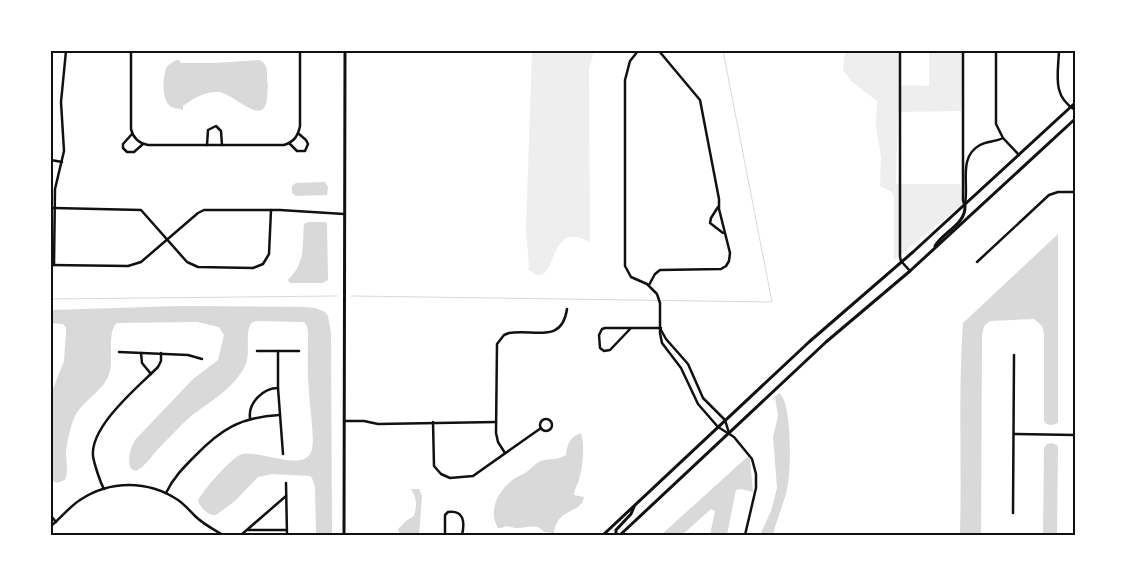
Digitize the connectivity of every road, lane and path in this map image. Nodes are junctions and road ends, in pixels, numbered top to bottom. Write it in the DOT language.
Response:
graph roads {
  1 [pos="66,51"];
  2 [pos="131,51"];
  3 [pos="300,51"];
  4 [pos="345,51"];
  5 [pos="638,51"];
  6 [pos="659,51"];
  7 [pos="900,51"];
  8 [pos="963,51"];
  9 [pos="996,51"];
  10 [pos="1058,51"];
  11 [pos="1075,103"];
  12 [pos="1070,107"];
  13 [pos="1075,110"];
  14 [pos="1075,119"];
  15 [pos="132,134"];
  16 [pos="298,134"];
  17 [pos="1003,138"];
  18 [pos="289,143"];
  19 [pos="142,144"];
  20 [pos="207,145"];
  21 [pos="222,145"];
  22 [pos="1018,156"];
  23 [pos="51,160"];
  24 [pos="62,162"];
  25 [pos="1075,192"];
  26 [pos="719,206"];
  27 [pos="965,206"];
  28 [pos="54,208"];
  29 [pos="270,210"];
  30 [pos="344,214"];
  31 [pos="725,234"];
  32 [pos="168,239"];
  33 [pos="934,249"];
  34 [pos="902,262"];
  35 [pos="977,262"];
  36 [pos="53,265"];
  37 [pos="910,271"];
  38 [pos="649,285"];
  39 [pos="567,309"];
  40 [pos="631,328"];
  41 [pos="661,328"];
  42 [pos="257,351"];
  43 [pos="278,351"];
  44 [pos="299,351"];
  45 [pos="119,352"];
  46 [pos="141,353"];
  47 [pos="161,353"];
  48 [pos="1014,355"];
  49 [pos="202,359"];
  50 [pos="151,374"];
  51 [pos="278,388"];
  52 [pos="279,415"];
  53 [pos="250,418"];
  54 [pos="725,420"];
  55 [pos="344,421"];
  56 [pos="433,422"];
  57 [pos="496,422"];
  58 [pos="718,427"];
  59 [pos="541,428"];
  60 [pos="729,433"];
  61 [pos="1014,434"];
  62 [pos="1075,435"];
  63 [pos="505,453"];
  64 [pos="283,454"];
  65 [pos="286,483"];
  66 [pos="104,489"];
  67 [pos="166,493"];
  68 [pos="286,496"];
  69 [pos="636,504"];
  70 [pos="1013,513"];
  71 [pos="51,516"];
  72 [pos="56,522"];
  73 [pos="51,526"];
  74 [pos="248,530"];
  75 [pos="286,530"];
  76 [pos="223,535"];
  77 [pos="241,535"];
  78 [pos="287,535"];
  79 [pos="344,535"];
  80 [pos="445,535"];
  81 [pos="462,535"];
  82 [pos="603,535"];
  83 [pos="616,535"];
  84 [pos="620,535"];
  85 [pos="745,535"];
  1 -- 24 [label="street"];
  2 -- 15 [label="street"];
  3 -- 16 [label="street"];
  4 -- 30 [label="main road"];
  5 -- 38 [label="street"];
  6 -- 26 [label="street"];
  7 -- 34 [label="street"];
  8 -- 27 [label="street"];
  9 -- 17 [label="street"];
  10 -- 12 [label="street"];
  11 -- 12 [label="main road"];
  12 -- 13 [label="street"];
  12 -- 22 [label="main road"];
  14 -- 33 [label="main road"];
  15 -- 19 [label="street"];
  15 -- 19 [label="street"];
  16 -- 18 [label="street"];
  16 -- 18 [label="street"];
  17 -- 22 [label="street"];
  17 -- 27 [label="street"];
  18 -- 21 [label="street"];
  19 -- 20 [label="street"];
  20 -- 21 [label="street"];
  20 -- 21 [label="street"];
  22 -- 27 [label="main road"];
  23 -- 24 [label="street"];
  24 -- 28 [label="street"];
  25 -- 35 [label="street"];
  26 -- 31 [label="street"];
  26 -- 31 [label="street"];
  27 -- 33 [label="main road"];
  27 -- 34 [label="main road"];
  28 -- 32 [label="street"];
  28 -- 36 [label="street"];
  29 -- 30 [label="street"];
  29 -- 32 [label="street"];
  29 -- 32 [label="street"];
  30 -- 55 [label="main road"];
  31 -- 38 [label="street"];
  32 -- 36 [label="street"];
  33 -- 37 [label="main road"];
  34 -- 37 [label="street"];
  34 -- 54 [label="main road"];
  37 -- 60 [label="main road"];
  38 -- 41 [label="street"];
  39 -- 57 [label="street"];
  40 -- 40 [label="street"];
  40 -- 41 [label="street"];
  41 -- 54 [label="street"];
  41 -- 58 [label="street"];
  42 -- 43 [label="street"];
  43 -- 44 [label="street"];
  43 -- 51 [label="street"];
  45 -- 46 [label="street"];
  46 -- 47 [label="street"];
  46 -- 50 [label="street"];
  47 -- 49 [label="street"];
  47 -- 50 [label="street"];
  48 -- 61 [label="street"];
  50 -- 66 [label="street"];
  51 -- 52 [label="street"];
  51 -- 53 [label="street"];
  52 -- 53 [label="street"];
  52 -- 64 [label="street"];
  53 -- 67 [label="street"];
  54 -- 58 [label="main road"];
  54 -- 60 [label="street"];
  55 -- 56 [label="street"];
  55 -- 79 [label="main road"];
  56 -- 57 [label="street"];
  56 -- 63 [label="street"];
  57 -- 63 [label="street"];
  58 -- 60 [label="street"];
  58 -- 69 [label="main road"];
  59 -- 59 [label="street"];
  59 -- 63 [label="street"];
  60 -- 84 [label="main road"];
  60 -- 85 [label="street"];
  61 -- 62 [label="street"];
  61 -- 70 [label="street"];
  65 -- 68 [label="street"];
  66 -- 67 [label="street"];
  66 -- 72 [label="street"];
  67 -- 76 [label="street"];
  68 -- 74 [label="street"];
  68 -- 75 [label="street"];
  69 -- 82 [label="main road"];
  69 -- 83 [label="main road"];
  71 -- 72 [label="street"];
  72 -- 73 [label="street"];
  74 -- 75 [label="street"];
  74 -- 77 [label="street"];
  75 -- 78 [label="street"];
  80 -- 81 [label="street"];
}
